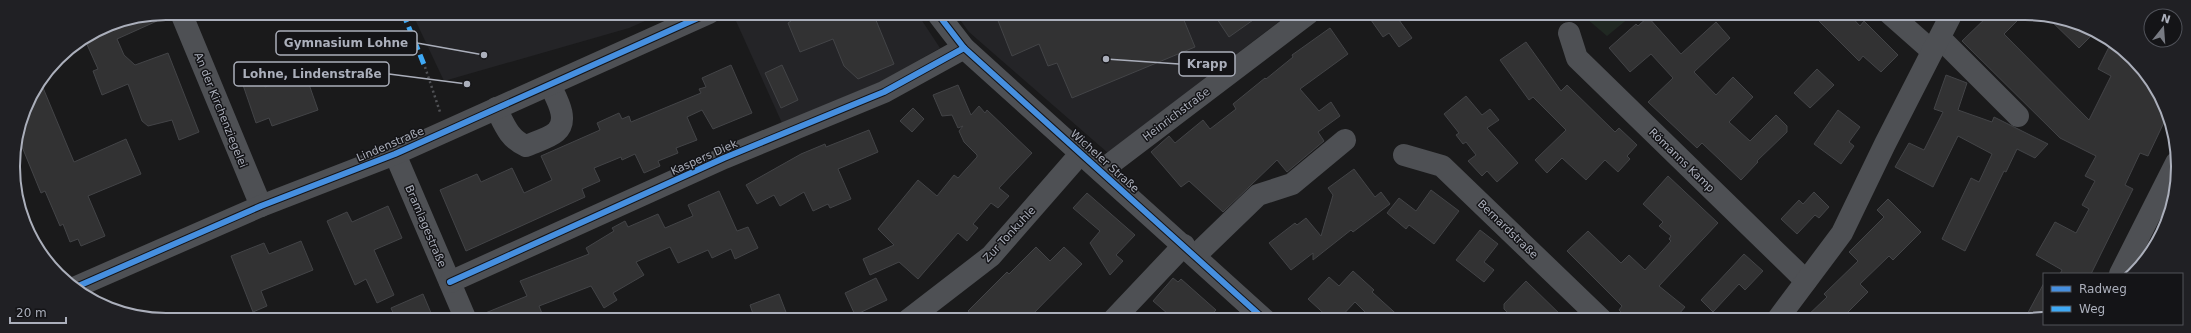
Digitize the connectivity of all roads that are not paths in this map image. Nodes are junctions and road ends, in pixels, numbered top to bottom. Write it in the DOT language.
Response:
graph roads {
  1 [pos="184,20"];
  2 [pos="694,20"];
  3 [pos="942,20"];
  4 [pos="1300,20"];
  5 [pos="1898,20"];
  6 [pos="1948,20"];
  7 [pos="1569,33"];
  8 [pos="1936,45"];
  9 [pos="964,48"];
  10 [pos="550,85"];
  11 [pos="496,108"];
  12 [pos="2018,116"];
  13 [pos="1345,140"];
  14 [pos="1081,153"];
  15 [pos="395,154"];
  16 [pos="1404,155"];
  17 [pos="1101,171"];
  18 [pos="2171,181"];
  19 [pos="2163,205"];
  20 [pos="261,206"];
  21 [pos="1190,250"];
  22 [pos="2130,265"];
  23 [pos="1806,281"];
  24 [pos="450,282"];
  25 [pos="80,285"];
  26 [pos="463,313"];
  27 [pos="917,313"];
  28 [pos="1121,313"];
  29 [pos="1258,313"];
  30 [pos="1595,313"];
  31 [pos="1782,313"];
  1 -- 20 [label="street, An der Kirchenziegelei"];
  2 -- 10 [label="street, Lindenstraße"];
  3 -- 9 [label="street, Wicheler Straße"];
  4 -- 17 [label="street, Heinrichstraße"];
  5 -- 8 [label="street"];
  6 -- 8 [label="street"];
  7 -- 23 [label="street, Römanns Kamp"];
  8 -- 12 [label="street"];
  8 -- 23 [label="street"];
  9 -- 14 [label="street, Wicheler Straße"];
  9 -- 24 [label="street, Kaspers Diek"];
  10 -- 11 [label="street, Lindenstraße"];
  10 -- 11 [label="street"];
  11 -- 15 [label="street, Lindenstraße"];
  13 -- 21 [label="street"];
  14 -- 17 [label="street, Wicheler Straße"];
  14 -- 27 [label="street, Zur Tonkuhle"];
  15 -- 20 [label="street, Lindenstraße"];
  15 -- 24 [label="street, Bramlagestraße"];
  16 -- 30 [label="street, Bernardstraße"];
  17 -- 21 [label="street, Wicheler Straße"];
  18 -- 19 [label="street"];
  19 -- 22 [label="street"];
  20 -- 25 [label="street, Lindenstraße"];
  21 -- 28 [label="street"];
  21 -- 29 [label="street, Wicheler Straße"];
  23 -- 31 [label="street"];
  24 -- 26 [label="street, Bramlagestraße"];
}
